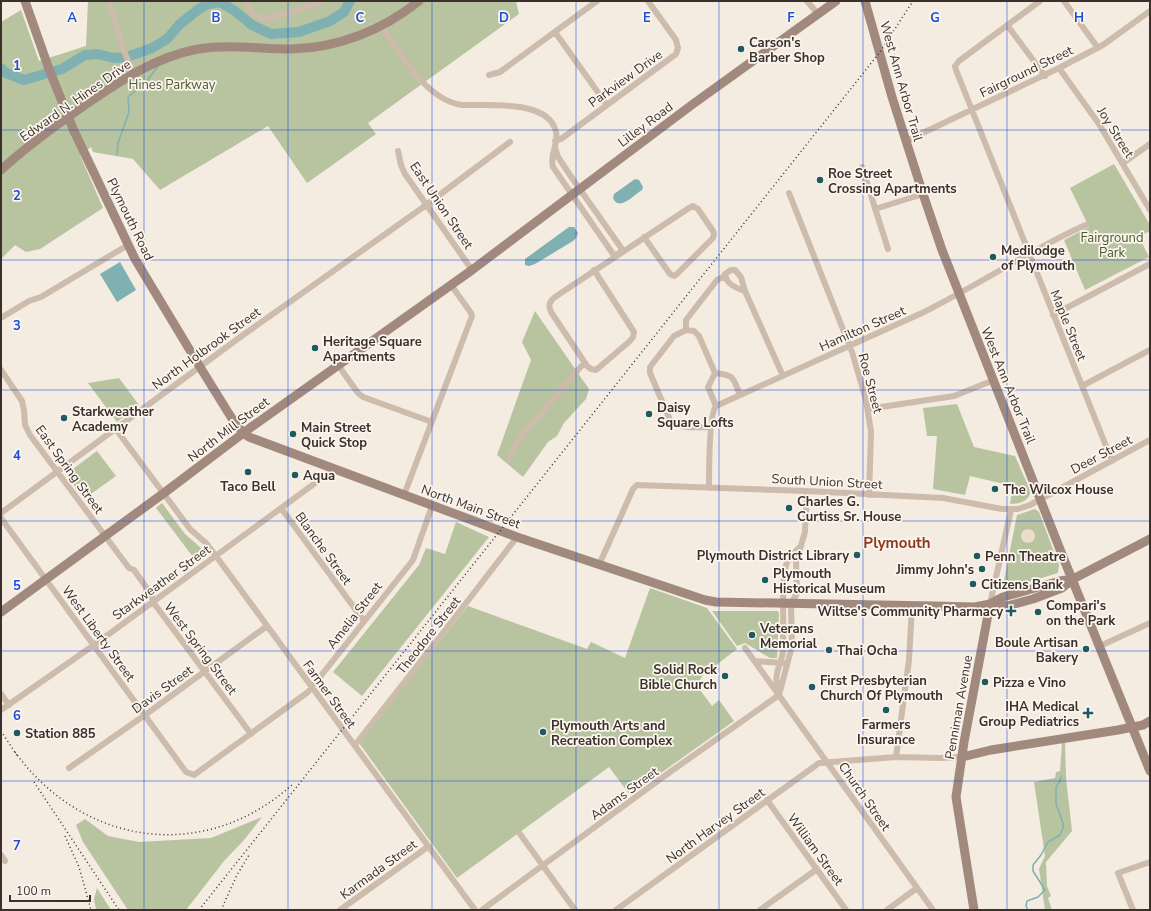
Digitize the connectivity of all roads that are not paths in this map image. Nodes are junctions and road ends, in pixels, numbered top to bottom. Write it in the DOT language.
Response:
graph roads {
  1 [pos="25,1"];
  2 [pos="109,1"];
  3 [pos="246,1"];
  4 [pos="323,1"];
  5 [pos="419,1"];
  6 [pos="597,1"];
  7 [pos="648,1"];
  8 [pos="807,1"];
  9 [pos="836,1"];
  10 [pos="865,1"];
  11 [pos="1040,1"];
  12 [pos="1064,1"];
  13 [pos="1150,11"];
  14 [pos="818,14"];
  15 [pos="1007,25"];
  16 [pos="381,26"];
  17 [pos="555,32"];
  18 [pos="1098,48"];
  19 [pos="1060,68"];
  20 [pos="133,73"];
  21 [pos="489,75"];
  22 [pos="1045,76"];
  23 [pos="607,105"];
  24 [pos="972,111"];
  25 [pos="906,141"];
  26 [pos="510,142"];
  27 [pos="555,144"];
  28 [pos="1150,144"];
  29 [pos="398,151"];
  30 [pos="1123,163"];
  31 [pos="2,166"];
  32 [pos="862,167"];
  33 [pos="576,192"];
  34 [pos="789,193"];
  35 [pos="923,194"];
  36 [pos="426,205"];
  37 [pos="875,209"];
  38 [pos="1150,210"];
  39 [pos="1086,225"];
  40 [pos="644,237"];
  41 [pos="128,245"];
  42 [pos="888,249"];
  43 [pos="1029,254"];
  44 [pos="618,255"];
  45 [pos="1149,266"];
  46 [pos="472,270"];
  47 [pos="594,270"];
  48 [pos="725,276"];
  49 [pos="451,285"];
  50 [pos="745,291"];
  51 [pos="959,293"];
  52 [pos="1053,315"];
  53 [pos="1,318"];
  54 [pos="686,330"];
  55 [pos="849,346"];
  56 [pos="1150,350"];
  57 [pos="584,363"];
  58 [pos="338,365"];
  59 [pos="200,367"];
  60 [pos="1,370"];
  61 [pos="715,373"];
  62 [pos="783,376"];
  63 [pos="994,380"];
  64 [pos="1082,386"];
  65 [pos="740,395"];
  66 [pos="716,406"];
  67 [pos="868,409"];
  68 [pos="432,422"];
  69 [pos="711,427"];
  70 [pos="115,428"];
  71 [pos="243,433"];
  72 [pos="1150,440"];
  73 [pos="509,459"];
  74 [pos="1112,460"];
  75 [pos="333,470"];
  76 [pos="57,471"];
  77 [pos="709,488"];
  78 [pos="807,491"];
  79 [pos="164,494"];
  80 [pos="870,494"];
  81 [pos="404,495"];
  82 [pos="1041,499"];
  83 [pos="432,506"];
  84 [pos="281,508"];
  85 [pos="1011,510"];
  86 [pos="1,513"];
  87 [pos="1,518"];
  88 [pos="106,536"];
  89 [pos="517,536"];
  90 [pos="1150,539"];
  91 [pos="801,545"];
  92 [pos="216,556"];
  93 [pos="599,565"];
  94 [pos="1072,579"];
  95 [pos="46,580"];
  96 [pos="153,602"];
  97 [pos="787,604"];
  98 [pos="990,604"];
  99 [pos="912,606"];
  100 [pos="1,612"];
  101 [pos="364,621"];
  102 [pos="1150,623"];
  103 [pos="267,626"];
  104 [pos="94,645"];
  105 [pos="1100,646"];
  106 [pos="746,648"];
  107 [pos="754,661"];
  108 [pos="779,662"];
  109 [pos="788,664"];
  110 [pos="205,671"];
  111 [pos="312,688"];
  112 [pos="1,694"];
  113 [pos="779,695"];
  114 [pos="9,705"];
  115 [pos="1,710"];
  116 [pos="145,715"];
  117 [pos="1150,721"];
  118 [pos="1132,727"];
  119 [pos="251,734"];
  120 [pos="354,745"];
  121 [pos="896,757"];
  122 [pos="962,757"];
  123 [pos="828,763"];
  124 [pos="69,768"];
  125 [pos="1150,771"];
  126 [pos="191,775"];
  127 [pos="767,800"];
  128 [pos="520,834"];
  129 [pos="429,846"];
  130 [pos="1150,862"];
  131 [pos="543,866"];
  132 [pos="817,869"];
  133 [pos="917,888"];
  134 [pos="340,910"];
  135 [pos="475,910"];
  136 [pos="482,910"];
  137 [pos="575,910"];
  138 [pos="616,910"];
  139 [pos="760,910"];
  140 [pos="846,910"];
  141 [pos="887,910"];
  142 [pos="933,910"];
  143 [pos="974,910"];
  144 [pos="1133,910"];
  1 -- 41 [label="street, Plymouth Road, bridge"];
  2 -- 20 [label="street"];
  3 -- 4 [label="street"];
  5 -- 16 [label="street, Edward N. Hines Drive"];
  6 -- 17 [label="street"];
  7 -- 23 [label="street, Parkview Drive"];
  8 -- 14 [label="street"];
  9 -- 14 [label="street, Lilley Road"];
  10 -- 25 [label="street, West Ann Arbor Trail"];
  11 -- 15 [label="street"];
  12 -- 18 [label="street"];
  13 -- 18 [label="street, Fairground Street"];
  14 -- 33 [label="street, Lilley Road"];
  15 -- 22 [label="street"];
  15 -- 24 [label="street, Maple Street"];
  16 -- 20 [label="street, Edward N. Hines Drive"];
  16 -- 27 [label="street"];
  17 -- 21 [label="street"];
  17 -- 23 [label="street"];
  18 -- 19 [label="street, Fairground Street"];
  19 -- 22 [label="street, Fairground Street"];
  19 -- 30 [label="street, Joy Street"];
  20 -- 31 [label="street, Edward N. Hines Drive"];
  22 -- 24 [label="street, Fairground Street"];
  23 -- 27 [label="street, Parkview Drive"];
  24 -- 25 [label="street, Fairground Street"];
  24 -- 43 [label="street, Maple Street"];
  25 -- 35 [label="street, West Ann Arbor Trail"];
  26 -- 36 [label="street, North Holbrook Street"];
  27 -- 33 [label="street"];
  27 -- 33 [label="street"];
  28 -- 30 [label="street"];
  29 -- 36 [label="street, East Union Street"];
  30 -- 38 [label="street, Joy Street"];
  32 -- 37 [label="street"];
  33 -- 44 [label="street"];
  33 -- 44 [label="street"];
  33 -- 46 [label="street, Lilley Road"];
  34 -- 55 [label="street, Roe Street"];
  35 -- 37 [label="street"];
  35 -- 51 [label="street, West Ann Arbor Trail"];
  36 -- 46 [label="street, East Union Street"];
  36 -- 59 [label="street, North Holbrook Street"];
  37 -- 42 [label="street"];
  39 -- 43 [label="street, Hamilton Street"];
  40 -- 40 [label="street"];
  40 -- 44 [label="street"];
  41 -- 53 [label="street"];
  41 -- 59 [label="street, Plymouth Road"];
  43 -- 51 [label="street, Hamilton Street"];
  43 -- 52 [label="street, Maple Street"];
  44 -- 47 [label="street"];
  45 -- 52 [label="street"];
  46 -- 49 [label="street, North Mill Street"];
  47 -- 57 [label="street"];
  47 -- 57 [label="street"];
  48 -- 50 [label="street"];
  48 -- 50 [label="street"];
  48 -- 54 [label="street"];
  49 -- 58 [label="street, North Mill Street"];
  49 -- 68 [label="street"];
  50 -- 62 [label="street"];
  51 -- 55 [label="street, Hamilton Street"];
  51 -- 63 [label="street, West Ann Arbor Trail"];
  52 -- 64 [label="street, Maple Street"];
  54 -- 61 [label="street"];
  54 -- 69 [label="street"];
  55 -- 62 [label="street, Hamilton Street"];
  55 -- 67 [label="street, Roe Street"];
  56 -- 64 [label="street"];
  57 -- 73 [label="street"];
  58 -- 68 [label="street"];
  58 -- 71 [label="street, North Mill Street"];
  59 -- 70 [label="street, North Holbrook Street"];
  59 -- 71 [label="street, Plymouth Road"];
  60 -- 76 [label="street, East Spring Street"];
  61 -- 65 [label="street"];
  61 -- 66 [label="street"];
  62 -- 65 [label="street, Hamilton Street"];
  63 -- 67 [label="street"];
  63 -- 82 [label="street, West Ann Arbor Trail"];
  64 -- 74 [label="street, Maple Street"];
  65 -- 66 [label="street, Hamilton Street"];
  66 -- 69 [label="street"];
  67 -- 80 [label="street, Roe Street"];
  68 -- 81 [label="street"];
  69 -- 77 [label="street"];
  70 -- 76 [label="street, North Holbrook Street"];
  70 -- 79 [label="street, Farmer Street"];
  71 -- 75 [label="street, North Main Street"];
  71 -- 79 [label="street, North Mill Street"];
  72 -- 74 [label="street, Deer Street"];
  74 -- 82 [label="street, Deer Street"];
  75 -- 81 [label="street, North Main Street"];
  75 -- 84 [label="street, Starkweather Street"];
  76 -- 86 [label="street, North Holbrook Street"];
  76 -- 88 [label="street, East Spring Street"];
  77 -- 78 [label="street, South Union Street"];
  77 -- 93 [label="street, South Union Street"];
  78 -- 80 [label="street, South Union Street"];
  78 -- 91 [label="street, Church Street"];
  79 -- 88 [label="street, North Mill Street"];
  79 -- 92 [label="street, Farmer Street"];
  80 -- 85 [label="street, South Union Street"];
  81 -- 83 [label="street, North Main Street"];
  82 -- 85 [label="street, South Union Street"];
  82 -- 94 [label="street, West Ann Arbor Trail"];
  83 -- 89 [label="street, North Main Street"];
  83 -- 101 [label="street, Amelia Street"];
  84 -- 92 [label="street, Starkweather Street"];
  84 -- 101 [label="street, Blanche Street"];
  85 -- 98 [label="street, Penniman Avenue"];
  87 -- 95 [label="street, West Liberty Street"];
  88 -- 95 [label="street, North Mill Street"];
  88 -- 96 [label="street, West Spring Street"];
  89 -- 93 [label="street, North Main Street"];
  89 -- 120 [label="street, Theodore Street"];
  90 -- 94 [label="street, North Main Street"];
  91 -- 97 [label="street, Church Street"];
  91 -- 97 [label="street, Church Street"];
  92 -- 96 [label="street, Starkweather Street"];
  92 -- 103 [label="street, Farmer Street"];
  93 -- 97 [label="street, North Main Street"];
  94 -- 98 [label="street, North Main Street"];
  94 -- 105 [label="street, West Ann Arbor Trail"];
  95 -- 100 [label="street, North Mill Street"];
  95 -- 104 [label="street, West Liberty Street"];
  96 -- 104 [label="street, Starkweather Street"];
  96 -- 110 [label="street, West Spring Street"];
  97 -- 99 [label="street, North Main Street"];
  97 -- 108 [label="street, Church Street"];
  97 -- 109 [label="street, Church Street"];
  98 -- 99 [label="street, North Main Street"];
  98 -- 122 [label="street, Penniman Avenue"];
  99 -- 121 [label="street"];
  101 -- 111 [label="street, Amelia Street"];
  102 -- 105 [label="street"];
  103 -- 110 [label="street, Davis Street"];
  103 -- 111 [label="street, Farmer Street"];
  104 -- 114 [label="street, Starkweather Street"];
  104 -- 116 [label="street, West Liberty Street"];
  105 -- 118 [label="street, West Ann Arbor Trail"];
  106 -- 107 [label="street, Church Street"];
  107 -- 108 [label="street"];
  107 -- 113 [label="street, Church Street"];
  108 -- 109 [label="street"];
  108 -- 113 [label="street, Church Street"];
  109 -- 113 [label="street, Church Street"];
  110 -- 116 [label="street, Davis Street"];
  110 -- 119 [label="street, West Spring Street"];
  111 -- 119 [label="street, Amelia Street"];
  111 -- 120 [label="street, Farmer Street"];
  112 -- 114 [label="street"];
  113 -- 123 [label="street, Church Street"];
  113 -- 131 [label="street, Adams Street"];
  114 -- 115 [label="street, Starkweather Street"];
  116 -- 124 [label="street, Davis Street"];
  116 -- 126 [label="street, West Liberty Street"];
  117 -- 118 [label="street"];
  118 -- 122 [label="street"];
  118 -- 125 [label="street, West Ann Arbor Trail"];
  119 -- 126 [label="street, Amelia Street"];
  120 -- 129 [label="street, Farmer Street"];
  121 -- 122 [label="street, North Harvey Street"];
  121 -- 123 [label="street, North Harvey Street"];
  122 -- 143 [label="street, Penniman Avenue"];
  123 -- 127 [label="street, North Harvey Street"];
  123 -- 133 [label="street, Church Street"];
  127 -- 132 [label="street, William Street"];
  127 -- 138 [label="street, North Harvey Street"];
  128 -- 131 [label="street"];
  129 -- 134 [label="street, Karmada Street"];
  129 -- 135 [label="street, Farmer Street"];
  130 -- 144 [label="street"];
  131 -- 136 [label="street, Adams Street"];
  131 -- 137 [label="street"];
  132 -- 139 [label="street"];
  132 -- 140 [label="street, William Street"];
  133 -- 141 [label="street"];
  133 -- 142 [label="street, Church Street"];
}
